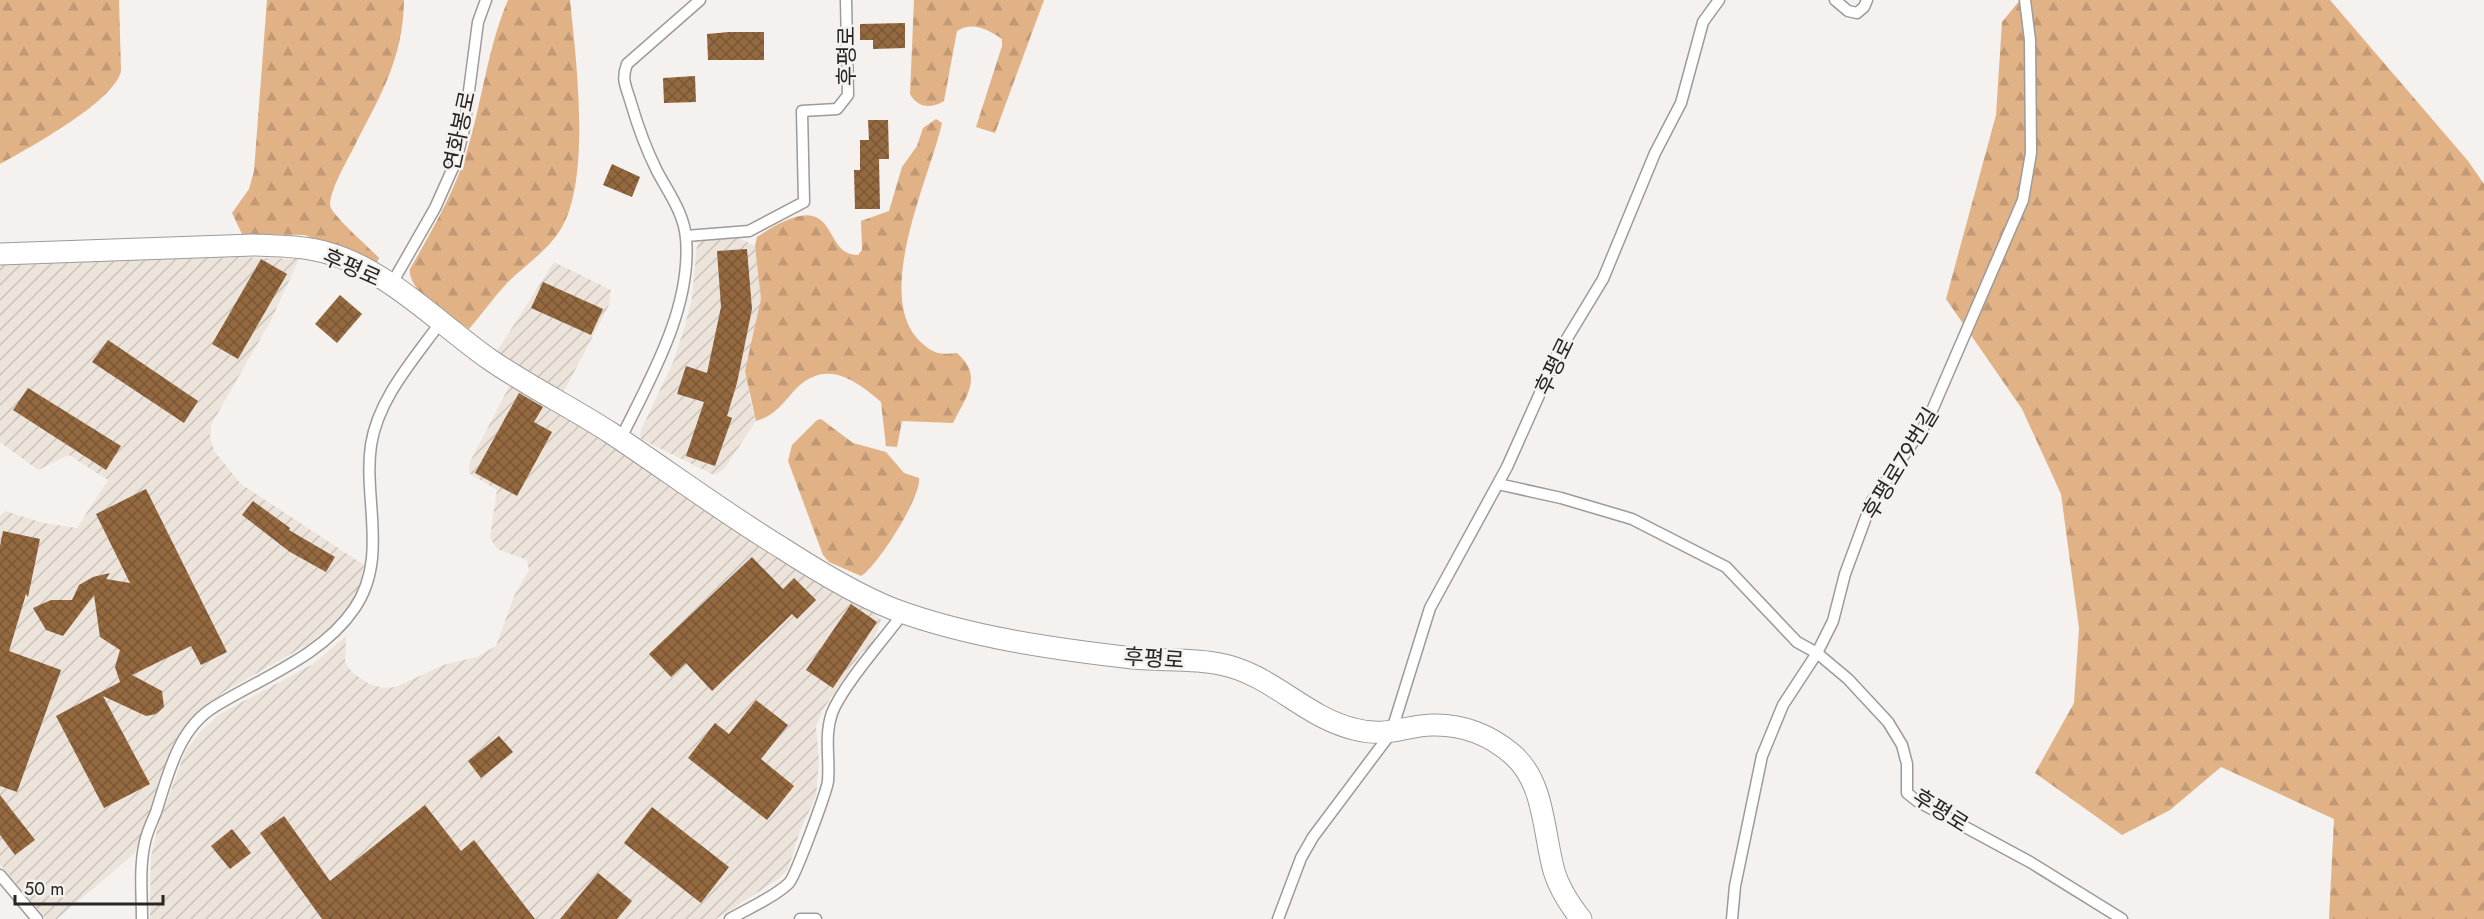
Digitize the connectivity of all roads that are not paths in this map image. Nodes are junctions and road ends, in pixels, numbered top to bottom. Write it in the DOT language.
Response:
graph roads {
  1 [pos="486,0"];
  2 [pos="700,0"];
  3 [pos="846,0"];
  4 [pos="1719,0"];
  5 [pos="1835,0"];
  6 [pos="1867,0"];
  7 [pos="2025,0"];
  8 [pos="686,236"];
  9 [pos="0,254"];
  10 [pos="391,285"];
  11 [pos="440,323"];
  12 [pos="620,440"];
  13 [pos="1498,484"];
  14 [pos="904,612"];
  15 [pos="1817,653"];
  16 [pos="1391,733"];
  17 [pos="0,875"];
  18 [pos="37,919"];
  19 [pos="142,919"];
  20 [pos="730,919"];
  21 [pos="800,919"];
  22 [pos="816,919"];
  23 [pos="1278,919"];
  24 [pos="1581,919"];
  25 [pos="1732,919"];
  26 [pos="2122,919"];
  1 -- 10 [label="lane, 연화봉로"];
  2 -- 8 [label="lane"];
  3 -- 8 [label="lane, 후평로"];
  4 -- 13 [label="lane, 후평로"];
  5 -- 6 [label="lane"];
  7 -- 15 [label="lane, 후평로79번길"];
  8 -- 12 [label="lane"];
  9 -- 10 [label="street, 후평로"];
  10 -- 11 [label="street, 후평로"];
  11 -- 12 [label="street, 후평로"];
  11 -- 19 [label="lane"];
  12 -- 14 [label="street, 후평로"];
  13 -- 15 [label="lane"];
  13 -- 16 [label="lane, 후평로"];
  14 -- 16 [label="street, 후평로"];
  14 -- 20 [label="lane"];
  15 -- 25 [label="lane, 후평로79번길"];
  15 -- 26 [label="lane, 후평로"];
  16 -- 23 [label="lane, 후평로"];
  16 -- 24 [label="street, 후평로"];
  17 -- 18 [label="lane"];
  21 -- 22 [label="lane"];
}
